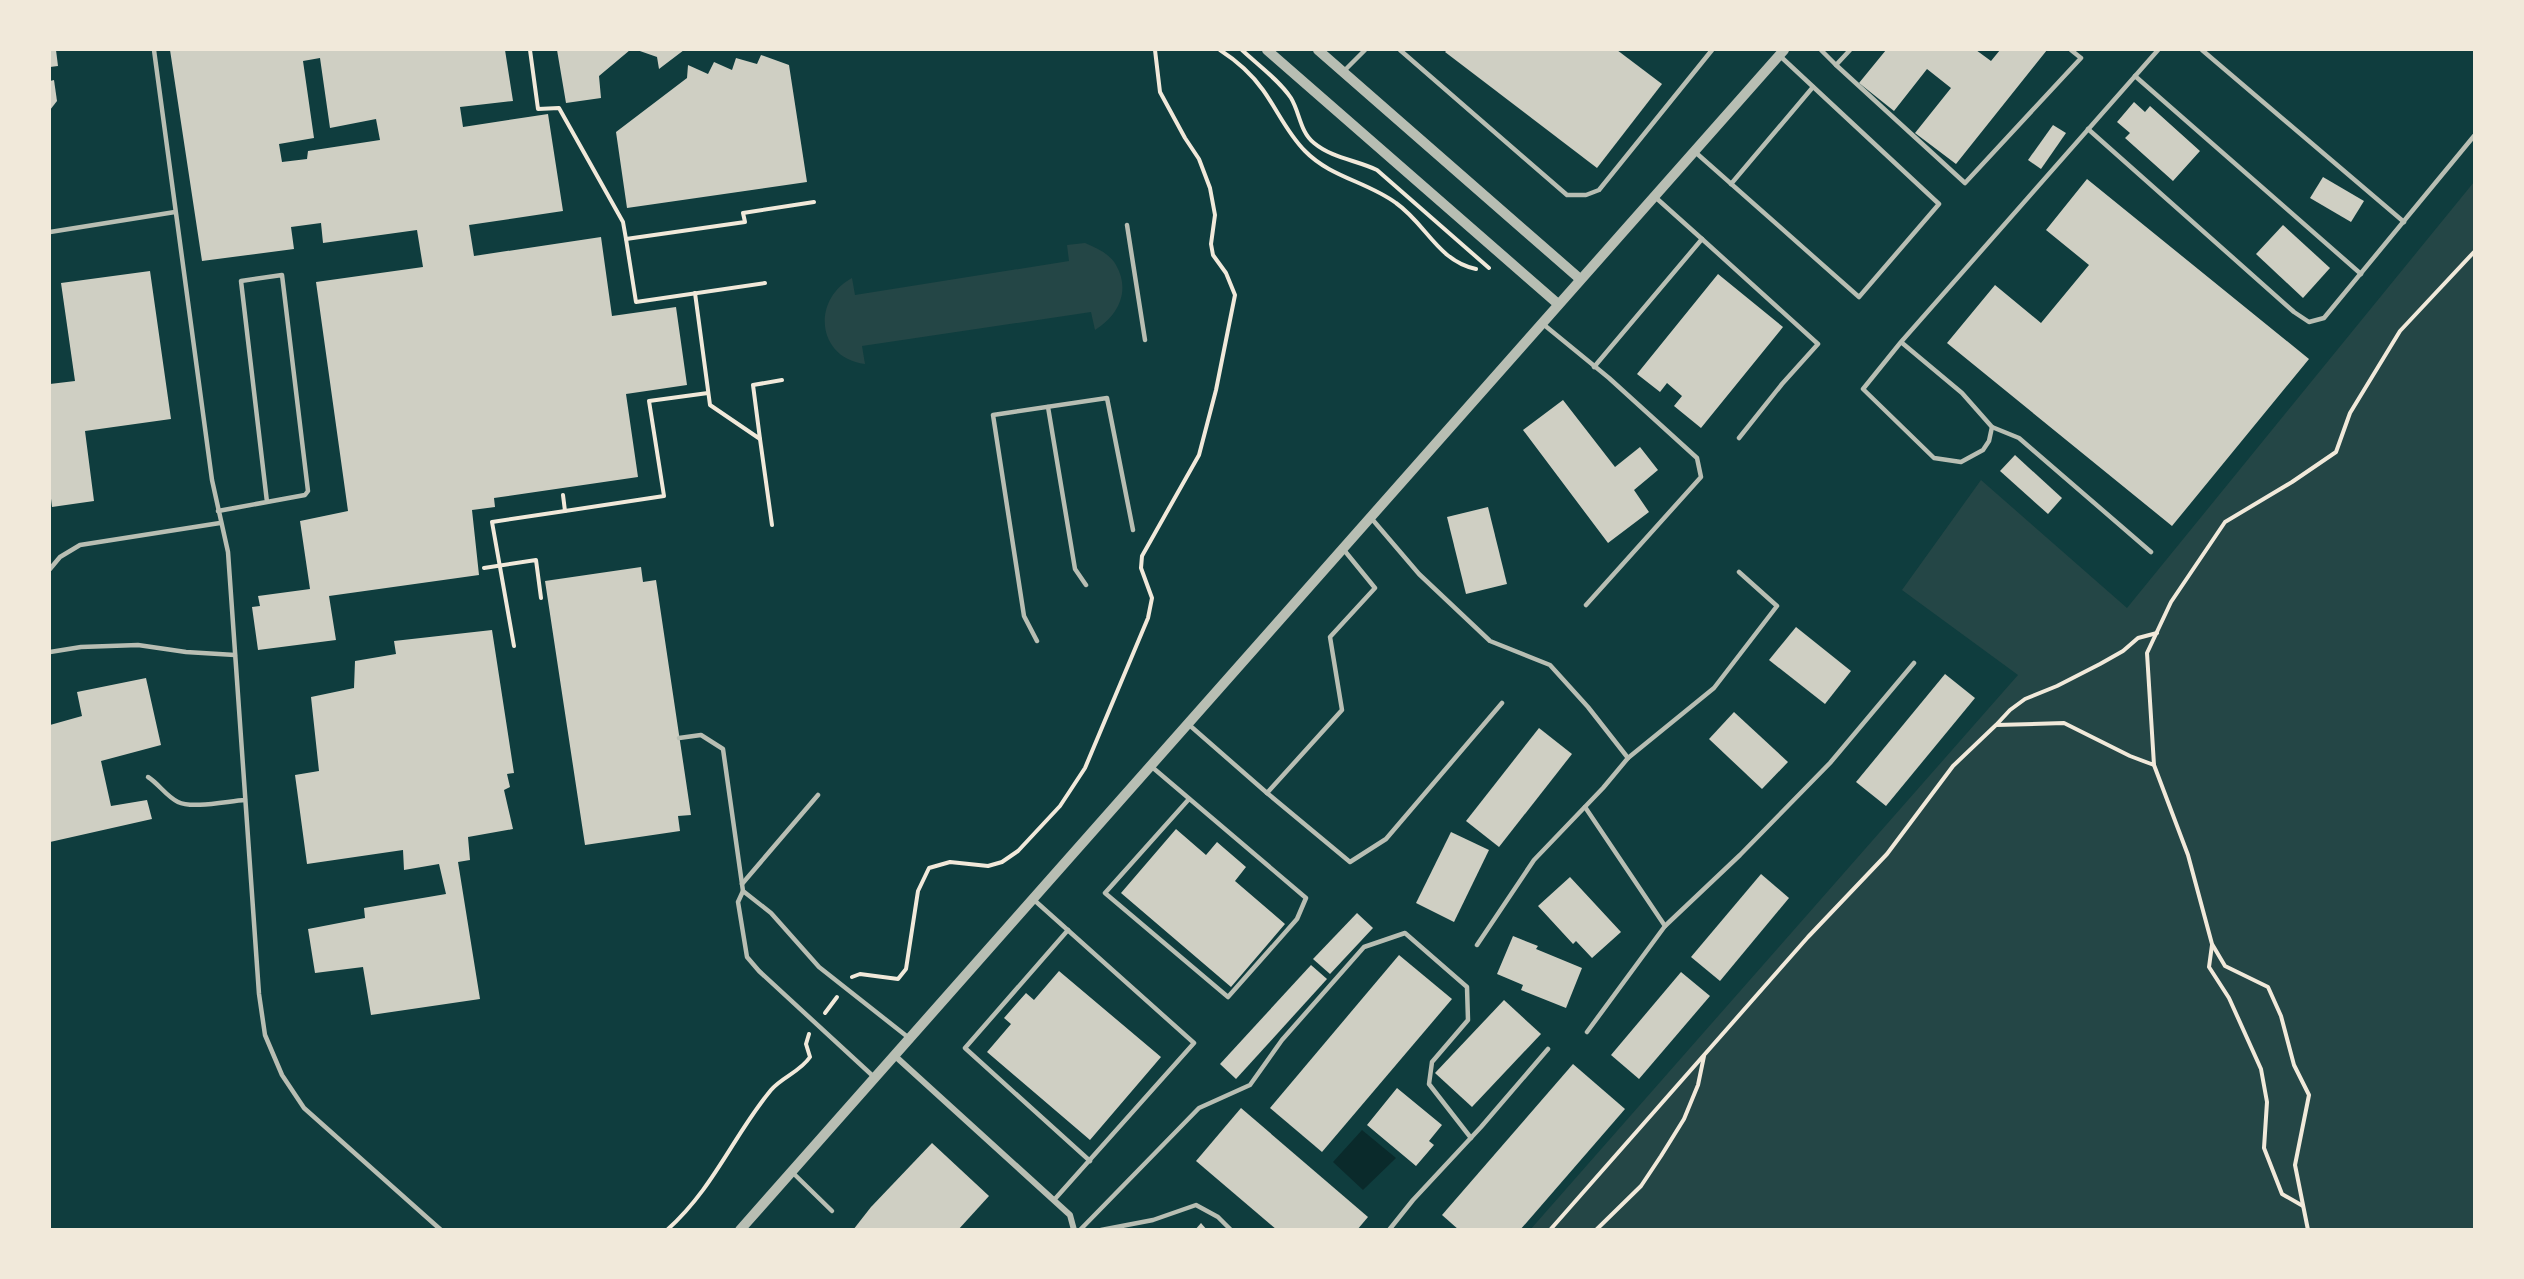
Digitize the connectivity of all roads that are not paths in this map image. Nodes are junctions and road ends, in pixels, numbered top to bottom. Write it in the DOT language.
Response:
graph roads {
  1 [pos="154,50"];
  2 [pos="1267,50"];
  3 [pos="1318,50"];
  4 [pos="1365,50"];
  5 [pos="1400,50"];
  6 [pos="1712,50"];
  7 [pos="1821,50"];
  8 [pos="1850,50"];
  9 [pos="2071,50"];
  10 [pos="2158,50"];
  11 [pos="2202,50"];
  12 [pos="1782,52"];
  13 [pos="1836,65"];
  14 [pos="1344,72"];
  15 [pos="2135,76"];
  16 [pos="1813,87"];
  17 [pos="2088,129"];
  18 [pos="2475,136"];
  19 [pos="1694,151"];
  20 [pos="1731,184"];
  21 [pos="1654,196"];
  22 [pos="175,212"];
  23 [pos="2404,222"];
  24 [pos="1127,225"];
  25 [pos="50,232"];
  26 [pos="1702,239"];
  27 [pos="2361,274"];
  28 [pos="1580,279"];
  29 [pos="1558,304"];
  30 [pos="1541,322"];
  31 [pos="1145,340"];
  32 [pos="1901,342"];
  33 [pos="1594,367"];
  34 [pos="1048,407"];
  35 [pos="1992,427"];
  36 [pos="1739,438"];
  37 [pos="267,502"];
  38 [pos="218,511"];
  39 [pos="1370,517"];
  40 [pos="220,523"];
  41 [pos="1133,530"];
  42 [pos="1342,548"];
  43 [pos="2151,552"];
  44 [pos="50,569"];
  45 [pos="1739,572"];
  46 [pos="1086,585"];
  47 [pos="1586,606"];
  48 [pos="1037,641"];
  49 [pos="50,652"];
  50 [pos="235,655"];
  51 [pos="1914,663"];
  52 [pos="1502,703"];
  53 [pos="1187,723"];
  54 [pos="679,738"];
  55 [pos="1628,758"];
  56 [pos="1150,765"];
  57 [pos="148,777"];
  58 [pos="1267,793"];
  59 [pos="818,795"];
  60 [pos="1189,799"];
  61 [pos="245,800"];
  62 [pos="1585,807"];
  63 [pos="742,888"];
  64 [pos="1032,898"];
  65 [pos="1665,926"];
  66 [pos="1068,930"];
  67 [pos="1477,945"];
  68 [pos="1587,1032"];
  69 [pos="909,1038"];
  70 [pos="1548,1049"];
  71 [pos="894,1055"];
  72 [pos="874,1077"];
  73 [pos="1471,1138"];
  74 [pos="1090,1161"];
  75 [pos="791,1172"];
  76 [pos="1054,1200"];
  77 [pos="832,1211"];
  78 [pos="441,1230"];
  79 [pos="740,1230"];
  80 [pos="1074,1230"];
  81 [pos="1080,1230"];
  82 [pos="1101,1230"];
  83 [pos="1231,1230"];
  84 [pos="1389,1230"];
  1 -- 22 [label="lane"];
  2 -- 29 [label="street"];
  3 -- 14 [label="street"];
  4 -- 14 [label="lane"];
  5 -- 6 [label="lane"];
  7 -- 13 [label="lane"];
  8 -- 13 [label="lane"];
  9 -- 13 [label="lane"];
  10 -- 15 [label="lane"];
  11 -- 23 [label="lane"];
  12 -- 16 [label="lane"];
  12 -- 19 [label="street"];
  14 -- 28 [label="street"];
  15 -- 17 [label="lane"];
  15 -- 27 [label="lane"];
  16 -- 20 [label="lane"];
  16 -- 20 [label="lane"];
  17 -- 27 [label="lane"];
  17 -- 32 [label="lane"];
  18 -- 23 [label="lane"];
  19 -- 20 [label="lane"];
  19 -- 21 [label="street"];
  21 -- 26 [label="lane"];
  21 -- 28 [label="street"];
  22 -- 25 [label="lane"];
  22 -- 38 [label="lane"];
  23 -- 27 [label="lane"];
  24 -- 31 [label="lane"];
  26 -- 33 [label="lane"];
  26 -- 36 [label="lane"];
  28 -- 29 [label="street"];
  29 -- 30 [label="street"];
  30 -- 33 [label="lane"];
  30 -- 39 [label="street"];
  32 -- 35 [label="lane"];
  32 -- 35 [label="lane"];
  33 -- 47 [label="lane"];
  34 -- 41 [label="lane"];
  34 -- 46 [label="lane"];
  34 -- 48 [label="lane"];
  35 -- 43 [label="lane"];
  37 -- 37 [label="lane"];
  37 -- 38 [label="lane"];
  38 -- 40 [label="lane"];
  39 -- 42 [label="street"];
  39 -- 55 [label="lane"];
  40 -- 44 [label="lane"];
  40 -- 50 [label="lane"];
  42 -- 53 [label="street"];
  42 -- 58 [label="lane"];
  45 -- 55 [label="lane"];
  49 -- 50 [label="lane"];
  50 -- 61 [label="lane"];
  51 -- 65 [label="lane"];
  52 -- 58 [label="lane"];
  53 -- 56 [label="street"];
  53 -- 58 [label="lane"];
  54 -- 63 [label="lane"];
  55 -- 62 [label="lane"];
  56 -- 60 [label="lane"];
  56 -- 64 [label="street"];
  57 -- 61 [label="lane"];
  59 -- 63 [label="lane"];
  60 -- 60 [label="lane"];
  61 -- 78 [label="lane"];
  62 -- 65 [label="lane"];
  62 -- 67 [label="lane"];
  63 -- 69 [label="lane"];
  63 -- 72 [label="lane"];
  64 -- 66 [label="lane"];
  64 -- 69 [label="street"];
  65 -- 68 [label="lane"];
  66 -- 74 [label="lane"];
  66 -- 74 [label="lane"];
  69 -- 71 [label="street"];
  70 -- 73 [label="lane"];
  71 -- 72 [label="street"];
  71 -- 76 [label="street"];
  72 -- 75 [label="street"];
  73 -- 81 [label="lane"];
  73 -- 84 [label="lane"];
  74 -- 76 [label="lane"];
  75 -- 77 [label="lane"];
  75 -- 79 [label="street"];
  76 -- 80 [label="street"];
  82 -- 83 [label="lane"];
}
